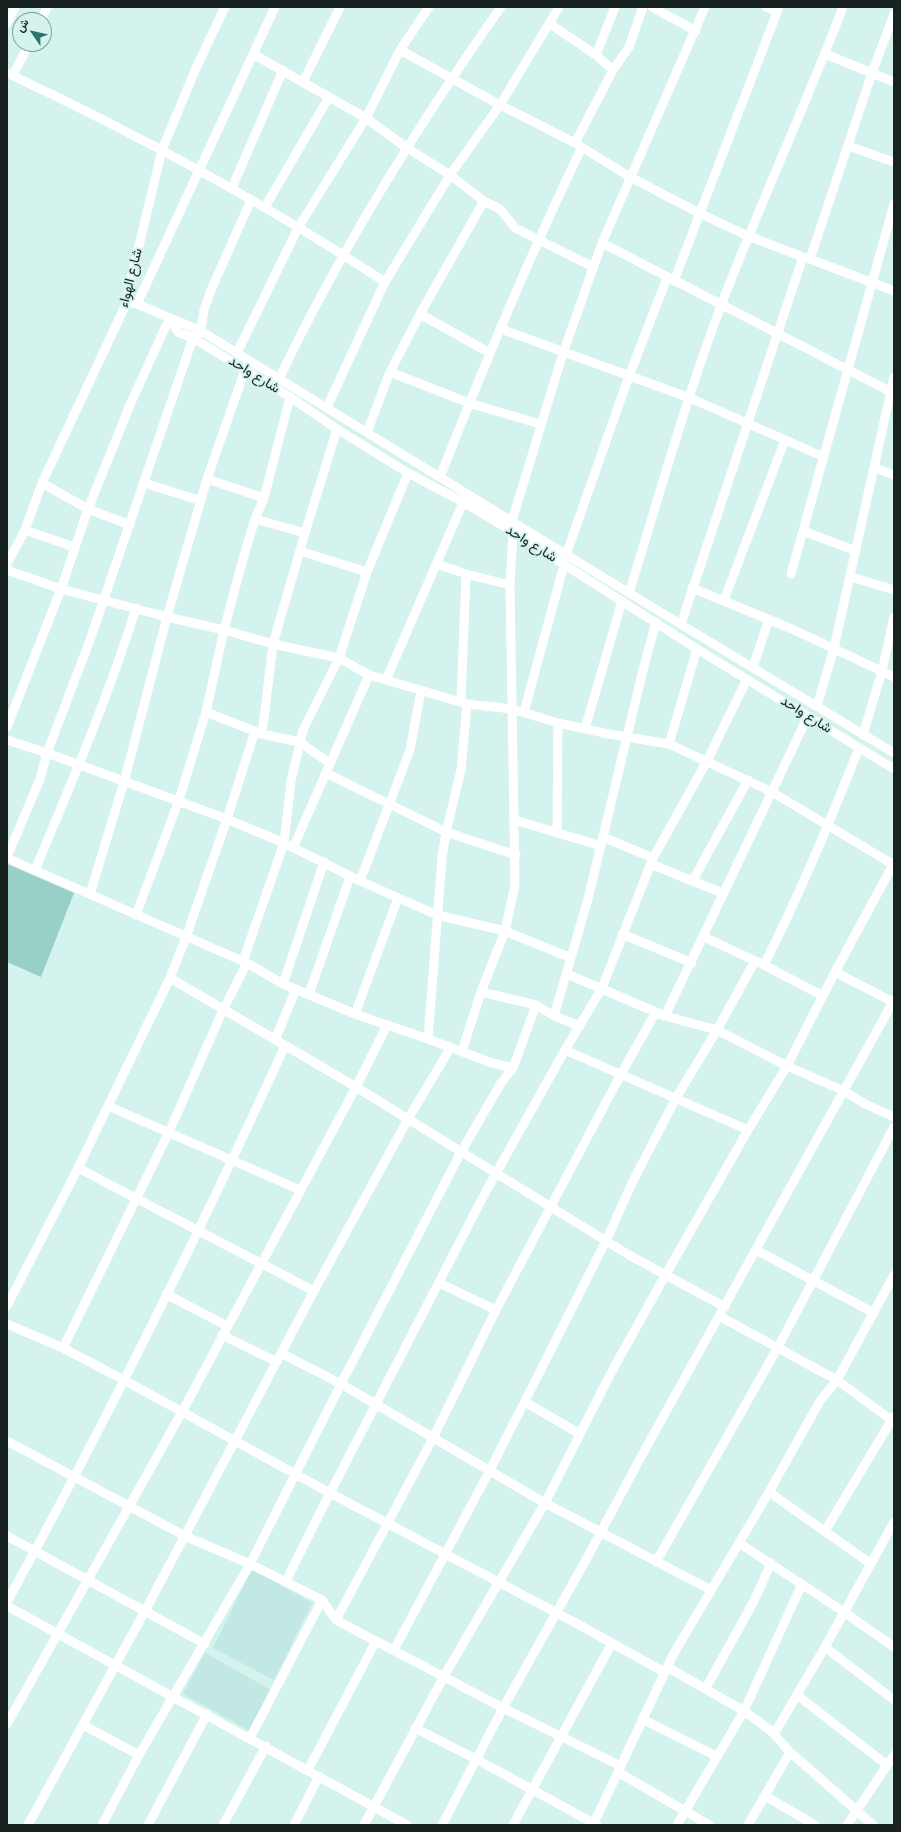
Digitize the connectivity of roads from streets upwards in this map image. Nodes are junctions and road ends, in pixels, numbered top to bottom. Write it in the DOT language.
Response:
graph roads {
  1 [pos="15,7"];
  2 [pos="225,7"];
  3 [pos="275,7"];
  4 [pos="340,7"];
  5 [pos="429,7"];
  6 [pos="501,7"];
  7 [pos="559,7"];
  8 [pos="615,7"];
  9 [pos="643,7"];
  10 [pos="652,7"];
  11 [pos="705,7"];
  12 [pos="766,7"];
  13 [pos="843,7"];
  14 [pos="778,9"];
  15 [pos="894,14"];
  16 [pos="7,23"];
  17 [pos="550,24"];
  18 [pos="696,31"];
  19 [pos="400,50"];
  20 [pos="24,52"];
  21 [pos="253,54"];
  22 [pos="825,54"];
  23 [pos="596,55"];
  24 [pos="283,70"];
  25 [pos="613,70"];
  26 [pos="872,73"];
  27 [pos="10,74"];
  28 [pos="453,80"];
  29 [pos="303,82"];
  30 [pos="894,82"];
  31 [pos="329,97"];
  32 [pos="500,105"];
  33 [pos="366,118"];
  34 [pos="579,145"];
  35 [pos="848,146"];
  36 [pos="407,148"];
  37 [pos="162,150"];
  38 [pos="894,162"];
  39 [pos="199,170"];
  40 [pos="450,175"];
  41 [pos="630,176"];
  42 [pos="232,188"];
  43 [pos="251,200"];
  44 [pos="484,201"];
  45 [pos="894,204"];
  46 [pos="265,207"];
  47 [pos="701,214"];
  48 [pos="298,228"];
  49 [pos="891,230"];
  50 [pos="748,236"];
  51 [pos="538,240"];
  52 [pos="602,243"];
  53 [pos="343,254"];
  54 [pos="807,258"];
  55 [pos="594,267"];
  56 [pos="670,279"];
  57 [pos="385,282"];
  58 [pos="871,282"];
  59 [pos="894,291"];
  60 [pos="128,302"];
  61 [pos="137,304"];
  62 [pos="721,305"];
  63 [pos="420,314"];
  64 [pos="169,319"];
  65 [pos="500,329"];
  66 [pos="201,331"];
  67 [pos="777,335"];
  68 [pos="194,338"];
  69 [pos="237,353"];
  70 [pos="490,353"];
  71 [pos="564,353"];
  72 [pos="245,370"];
  73 [pos="848,371"];
  74 [pos="390,372"];
  75 [pos="629,376"];
  76 [pos="894,377"];
  77 [pos="279,379"];
  78 [pos="290,397"];
  79 [pos="690,398"];
  80 [pos="891,398"];
  81 [pos="469,403"];
  82 [pos="327,407"];
  83 [pos="749,423"];
  84 [pos="540,424"];
  85 [pos="337,429"];
  86 [pos="367,432"];
  87 [pos="785,440"];
  88 [pos="824,457"];
  89 [pos="875,468"];
  90 [pos="408,472"];
  91 [pos="894,475"];
  92 [pos="440,477"];
  93 [pos="207,479"];
  94 [pos="42,483"];
  95 [pos="144,483"];
  96 [pos="264,498"];
  97 [pos="465,498"];
  98 [pos="201,501"];
  99 [pos="88,508"];
  100 [pos="255,519"];
  101 [pos="512,521"];
  102 [pos="130,525"];
  103 [pos="25,530"];
  104 [pos="803,531"];
  105 [pos="513,532"];
  106 [pos="304,533"];
  107 [pos="74,547"];
  108 [pos="300,551"];
  109 [pos="856,551"];
  110 [pos="566,554"];
  111 [pos="7,564"];
  112 [pos="437,564"];
  113 [pos="564,565"];
  114 [pos="7,570"];
  115 [pos="367,572"];
  116 [pos="466,574"];
  117 [pos="791,574"];
  118 [pos="851,577"];
  119 [pos="510,585"];
  120 [pos="692,588"];
  121 [pos="61,589"];
  122 [pos="894,590"];
  123 [pos="629,593"];
  124 [pos="103,599"];
  125 [pos="724,600"];
  126 [pos="622,601"];
  127 [pos="136,608"];
  128 [pos="167,617"];
  129 [pos="894,617"];
  130 [pos="769,619"];
  131 [pos="656,622"];
  132 [pos="681,624"];
  133 [pos="224,630"];
  134 [pos="273,644"];
  135 [pos="834,648"];
  136 [pos="697,649"];
  137 [pos="727,651"];
  138 [pos="339,658"];
  139 [pos="719,662"];
  140 [pos="753,667"];
  141 [pos="882,671"];
  142 [pos="369,675"];
  143 [pos="894,676"];
  144 [pos="747,679"];
  145 [pos="386,680"];
  146 [pos="422,691"];
  147 [pos="464,703"];
  148 [pos="816,706"];
  149 [pos="512,709"];
  150 [pos="206,712"];
  151 [pos="524,712"];
  152 [pos="808,716"];
  153 [pos="558,723"];
  154 [pos="7,727"];
  155 [pos="585,729"];
  156 [pos="259,732"];
  157 [pos="863,735"];
  158 [pos="628,737"];
  159 [pos="7,740"];
  160 [pos="300,742"];
  161 [pos="669,744"];
  162 [pos="859,748"];
  163 [pos="47,753"];
  164 [pos="894,753"];
  165 [pos="707,761"];
  166 [pos="330,762"];
  167 [pos="79,766"];
  168 [pos="894,769"];
  169 [pos="326,773"];
  170 [pos="748,780"];
  171 [pos="124,782"];
  172 [pos="772,792"];
  173 [pos="178,800"];
  174 [pos="389,804"];
  175 [pos="227,819"];
  176 [pos="515,820"];
  177 [pos="829,827"];
  178 [pos="446,832"];
  179 [pos="557,833"];
  180 [pos="602,841"];
  181 [pos="284,843"];
  182 [pos="293,848"];
  183 [pos="516,855"];
  184 [pos="7,857"];
  185 [pos="652,861"];
  186 [pos="324,862"];
  187 [pos="894,864"];
  188 [pos="35,870"];
  189 [pos="350,877"];
  190 [pos="693,880"];
  191 [pos="360,882"];
  192 [pos="722,893"];
  193 [pos="90,894"];
  194 [pos="398,898"];
  195 [pos="136,915"];
  196 [pos="437,915"];
  197 [pos="505,931"];
  198 [pos="622,934"];
  199 [pos="186,937"];
  200 [pos="704,937"];
  201 [pos="571,958"];
  202 [pos="755,961"];
  203 [pos="245,962"];
  204 [pos="692,963"];
  205 [pos="764,965"];
  206 [pos="835,972"];
  207 [pos="567,974"];
  208 [pos="170,978"];
  209 [pos="283,984"];
  210 [pos="602,988"];
  211 [pos="296,989"];
  212 [pos="481,992"];
  213 [pos="309,994"];
  214 [pos="823,996"];
  215 [pos="894,1001"];
  216 [pos="536,1005"];
  217 [pos="223,1010"];
  218 [pos="656,1012"];
  219 [pos="355,1014"];
  220 [pos="554,1016"];
  221 [pos="665,1016"];
  222 [pos="387,1026"];
  223 [pos="580,1026"];
  224 [pos="717,1030"];
  225 [pos="428,1038"];
  226 [pos="275,1040"];
  227 [pos="285,1046"];
  228 [pos="451,1047"];
  229 [pos="565,1050"];
  230 [pos="462,1051"];
  231 [pos="787,1066"];
  232 [pos="512,1068"];
  233 [pos="621,1074"];
  234 [pos="356,1088"];
  235 [pos="844,1091"];
  236 [pos="676,1098"];
  237 [pos="108,1106"];
  238 [pos="894,1117"];
  239 [pos="408,1119"];
  240 [pos="894,1127"];
  241 [pos="748,1130"];
  242 [pos="169,1132"];
  243 [pos="461,1152"];
  244 [pos="233,1160"];
  245 [pos="78,1168"];
  246 [pos="496,1173"];
  247 [pos="300,1190"];
  248 [pos="137,1198"];
  249 [pos="550,1207"];
  250 [pos="198,1230"];
  251 [pos="606,1241"];
  252 [pos="756,1250"];
  253 [pos="262,1264"];
  254 [pos="666,1274"];
  255 [pos="894,1275"];
  256 [pos="814,1280"];
  257 [pos="439,1283"];
  258 [pos="314,1291"];
  259 [pos="166,1294"];
  260 [pos="7,1306"];
  261 [pos="725,1307"];
  262 [pos="496,1310"];
  263 [pos="874,1312"];
  264 [pos="719,1316"];
  265 [pos="7,1324"];
  266 [pos="225,1331"];
  267 [pos="63,1348"];
  268 [pos="777,1349"];
  269 [pos="282,1353"];
  270 [pos="277,1362"];
  271 [pos="124,1380"];
  272 [pos="837,1380"];
  273 [pos="341,1384"];
  274 [pos="525,1402"];
  275 [pos="376,1404"];
  276 [pos="182,1412"];
  277 [pos="893,1419"];
  278 [pos="580,1434"];
  279 [pos="433,1438"];
  280 [pos="7,1441"];
  281 [pos="235,1441"];
  282 [pos="490,1470"];
  283 [pos="295,1474"];
  284 [pos="74,1477"];
  285 [pos="769,1492"];
  286 [pos="330,1493"];
  287 [pos="545,1503"];
  288 [pos="129,1506"];
  289 [pos="894,1522"];
  290 [pos="388,1524"];
  291 [pos="825,1531"];
  292 [pos="601,1533"];
  293 [pos="7,1536"];
  294 [pos="185,1536"];
  295 [pos="739,1543"];
  296 [pos="35,1551"];
  297 [pos="445,1555"];
  298 [pos="656,1562"];
  299 [pos="771,1563"];
  300 [pos="250,1564"];
  301 [pos="871,1564"];
  302 [pos="88,1580"];
  303 [pos="286,1581"];
  304 [pos="499,1584"];
  305 [pos="802,1584"];
  306 [pos="711,1590"];
  307 [pos="322,1600"];
  308 [pos="7,1602"];
  309 [pos="7,1606"];
  310 [pos="145,1611"];
  311 [pos="556,1612"];
  312 [pos="844,1612"];
  313 [pos="336,1620"];
  314 [pos="58,1634"];
  315 [pos="376,1641"];
  316 [pos="612,1643"];
  317 [pos="205,1644"];
  318 [pos="825,1647"];
  319 [pos="894,1647"];
  320 [pos="394,1650"];
  321 [pos="115,1665"];
  322 [pos="666,1669"];
  323 [pos="443,1678"];
  324 [pos="706,1688"];
  325 [pos="797,1695"];
  326 [pos="174,1696"];
  327 [pos="894,1700"];
  328 [pos="11,1706"];
  329 [pos="503,1708"];
  330 [pos="744,1711"];
  331 [pos="207,1714"];
  332 [pos="642,1719"];
  333 [pos="7,1724"];
  334 [pos="83,1725"];
  335 [pos="415,1728"];
  336 [pos="774,1734"];
  337 [pos="560,1737"];
  338 [pos="250,1738"];
  339 [pos="266,1746"];
  340 [pos="790,1752"];
  341 [pos="139,1755"];
  342 [pos="894,1755"];
  343 [pos="716,1756"];
  344 [pos="476,1759"];
  345 [pos="887,1765"];
  346 [pos="619,1769"];
  347 [pos="308,1770"];
  348 [pos="320,1776"];
  349 [pos="532,1790"];
  350 [pos="765,1796"];
  351 [pos="374,1806"];
  352 [pos="856,1811"];
  353 [pos="685,1812"];
  354 [pos="595,1824"];
  355 [pos="28,1825"];
  356 [pos="102,1825"];
  357 [pos="148,1825"];
  358 [pos="223,1825"];
  359 [pos="294,1825"];
  360 [pos="364,1825"];
  361 [pos="407,1825"];
  362 [pos="442,1825"];
  363 [pos="513,1825"];
  364 [pos="677,1825"];
  365 [pos="709,1825"];
  366 [pos="748,1825"];
  367 [pos="815,1825"];
  368 [pos="847,1825"];
  369 [pos="873,1825"];
  1 -- 16 [label="street"];
  2 -- 37 [label="street, شارع الهواء"];
  3 -- 21 [label="street"];
  4 -- 29 [label="street"];
  5 -- 19 [label="street"];
  6 -- 28 [label="street"];
  7 -- 17 [label="street"];
  8 -- 23 [label="street"];
  9 -- 25 [label="street"];
  10 -- 18 [label="street"];
  11 -- 18 [label="street"];
  12 -- 14 [label="street"];
  13 -- 22 [label="street"];
  14 -- 47 [label="street"];
  15 -- 26 [label="street"];
  17 -- 23 [label="street"];
  17 -- 32 [label="street"];
  18 -- 41 [label="street"];
  19 -- 28 [label="street"];
  19 -- 33 [label="street"];
  20 -- 27 [label="street"];
  21 -- 24 [label="street"];
  21 -- 39 [label="street"];
  22 -- 26 [label="street"];
  22 -- 50 [label="street"];
  23 -- 25 [label="street"];
  24 -- 29 [label="street"];
  24 -- 42 [label="street"];
  25 -- 34 [label="street"];
  26 -- 30 [label="street"];
  26 -- 35 [label="street"];
  27 -- 37 [label="street"];
  28 -- 32 [label="street"];
  28 -- 36 [label="street"];
  29 -- 31 [label="street"];
  31 -- 33 [label="street"];
  31 -- 46 [label="street"];
  32 -- 34 [label="street"];
  32 -- 40 [label="street"];
  33 -- 36 [label="street"];
  33 -- 48 [label="street"];
  34 -- 41 [label="street"];
  34 -- 51 [label="street"];
  35 -- 38 [label="street"];
  35 -- 54 [label="street"];
  36 -- 40 [label="street"];
  36 -- 53 [label="street"];
  37 -- 39 [label="street"];
  37 -- 60 [label="street, شارع الهواء"];
  39 -- 42 [label="street"];
  39 -- 61 [label="street"];
  40 -- 44 [label="street"];
  40 -- 57 [label="street"];
  41 -- 47 [label="street"];
  41 -- 52 [label="street"];
  42 -- 43 [label="street"];
  43 -- 46 [label="street"];
  43 -- 66 [label="street"];
  44 -- 51 [label="street"];
  44 -- 63 [label="street"];
  45 -- 49 [label="street"];
  46 -- 48 [label="street"];
  47 -- 50 [label="street"];
  47 -- 56 [label="street"];
  48 -- 53 [label="street"];
  48 -- 69 [label="street"];
  49 -- 58 [label="street"];
  50 -- 54 [label="street"];
  50 -- 62 [label="street"];
  51 -- 55 [label="street"];
  51 -- 65 [label="street"];
  52 -- 55 [label="street"];
  52 -- 56 [label="street"];
  53 -- 57 [label="street"];
  53 -- 77 [label="street"];
  54 -- 58 [label="street"];
  54 -- 67 [label="street"];
  55 -- 71 [label="street"];
  56 -- 62 [label="street"];
  56 -- 75 [label="street"];
  57 -- 82 [label="street"];
  58 -- 59 [label="street"];
  58 -- 73 [label="street"];
  60 -- 61 [label="street, شارع واحد"];
  60 -- 94 [label="street, شارع الهواء"];
  61 -- 64 [label="street, شارع واحد"];
  62 -- 67 [label="street"];
  62 -- 79 [label="street"];
  63 -- 70 [label="street"];
  63 -- 74 [label="street"];
  64 -- 66 [label="street, شارع واحد"];
  64 -- 68 [label="street, شارع واحد"];
  64 -- 99 [label="street"];
  65 -- 70 [label="street"];
  65 -- 71 [label="street"];
  66 -- 68 [label="street"];
  66 -- 69 [label="street, شارع واحد"];
  67 -- 73 [label="street"];
  67 -- 83 [label="street"];
  68 -- 72 [label="street, شارع واحد"];
  68 -- 95 [label="street"];
  69 -- 77 [label="street, شارع واحد"];
  70 -- 81 [label="street"];
  71 -- 75 [label="street"];
  71 -- 84 [label="street"];
  72 -- 78 [label="street, شارع واحد"];
  72 -- 93 [label="street"];
  73 -- 80 [label="street"];
  73 -- 88 [label="street"];
  74 -- 81 [label="street"];
  74 -- 86 [label="street"];
  75 -- 79 [label="street"];
  75 -- 110 [label="street"];
  76 -- 80 [label="street"];
  77 -- 82 [label="street, شارع واحد"];
  78 -- 85 [label="street, شارع واحد"];
  78 -- 96 [label="street"];
  79 -- 83 [label="street"];
  79 -- 123 [label="street"];
  80 -- 89 [label="street"];
  81 -- 84 [label="street"];
  81 -- 92 [label="street"];
  82 -- 86 [label="street, شارع واحد"];
  83 -- 87 [label="street"];
  83 -- 120 [label="street"];
  84 -- 101 [label="street"];
  85 -- 90 [label="street, شارع واحد"];
  85 -- 106 [label="street"];
  86 -- 92 [label="street, شارع واحد"];
  87 -- 88 [label="street"];
  87 -- 125 [label="street"];
  88 -- 104 [label="street"];
  89 -- 91 [label="street"];
  89 -- 109 [label="street"];
  90 -- 97 [label="street, شارع واحد"];
  90 -- 115 [label="street"];
  92 -- 97 [label="street, شارع واحد"];
  93 -- 96 [label="street"];
  93 -- 98 [label="street"];
  94 -- 99 [label="street"];
  94 -- 103 [label="street, شارع الهواء"];
  95 -- 98 [label="street"];
  95 -- 102 [label="street"];
  96 -- 100 [label="street"];
  97 -- 101 [label="street, شارع واحد"];
  97 -- 105 [label="street, شارع واحد"];
  97 -- 112 [label="street"];
  98 -- 128 [label="street"];
  99 -- 102 [label="street"];
  99 -- 107 [label="street"];
  100 -- 106 [label="street"];
  100 -- 133 [label="street"];
  101 -- 110 [label="street, شارع واحد"];
  102 -- 124 [label="street"];
  103 -- 107 [label="street"];
  103 -- 111 [label="street, شارع الهواء"];
  104 -- 109 [label="street"];
  104 -- 117 [label="street"];
  105 -- 113 [label="street, شارع واحد"];
  105 -- 119 [label="street"];
  106 -- 108 [label="street"];
  107 -- 121 [label="street"];
  108 -- 115 [label="street"];
  108 -- 134 [label="street"];
  109 -- 118 [label="street"];
  110 -- 123 [label="street, شارع واحد"];
  112 -- 116 [label="street"];
  112 -- 145 [label="street"];
  113 -- 126 [label="street, شارع واحد"];
  113 -- 151 [label="street"];
  114 -- 121 [label="street"];
  115 -- 138 [label="street"];
  116 -- 119 [label="street"];
  116 -- 147 [label="street"];
  118 -- 122 [label="street"];
  118 -- 135 [label="street"];
  119 -- 149 [label="street"];
  120 -- 125 [label="street"];
  120 -- 132 [label="street"];
  121 -- 124 [label="street"];
  121 -- 154 [label="street"];
  123 -- 132 [label="street, شارع واحد"];
  124 -- 127 [label="street"];
  124 -- 163 [label="street"];
  125 -- 130 [label="street"];
  126 -- 131 [label="street, شارع واحد"];
  126 -- 155 [label="street"];
  127 -- 128 [label="street"];
  127 -- 167 [label="street"];
  128 -- 133 [label="street"];
  128 -- 171 [label="street"];
  129 -- 141 [label="street"];
  130 -- 135 [label="street"];
  130 -- 140 [label="street"];
  131 -- 136 [label="street, شارع واحد"];
  131 -- 158 [label="street"];
  132 -- 137 [label="street, شارع واحد"];
  133 -- 134 [label="street"];
  133 -- 150 [label="street"];
  134 -- 138 [label="street"];
  134 -- 156 [label="street"];
  135 -- 141 [label="street"];
  135 -- 148 [label="street"];
  136 -- 139 [label="street, شارع واحد"];
  136 -- 161 [label="street"];
  137 -- 139 [label="street"];
  137 -- 140 [label="street, شارع واحد"];
  138 -- 142 [label="street"];
  138 -- 160 [label="street"];
  139 -- 144 [label="street, شارع واحد"];
  140 -- 148 [label="street, شارع واحد"];
  141 -- 143 [label="street"];
  141 -- 157 [label="street"];
  142 -- 145 [label="street"];
  142 -- 166 [label="street"];
  144 -- 152 [label="street, شارع واحد"];
  144 -- 165 [label="street"];
  145 -- 146 [label="street"];
  146 -- 147 [label="street"];
  146 -- 174 [label="street"];
  147 -- 149 [label="street"];
  147 -- 178 [label="street"];
  148 -- 157 [label="street, شارع واحد"];
  149 -- 151 [label="street"];
  149 -- 176 [label="street"];
  150 -- 156 [label="street"];
  150 -- 173 [label="street"];
  151 -- 153 [label="street"];
  152 -- 162 [label="street, شارع واحد"];
  152 -- 172 [label="street"];
  153 -- 155 [label="street"];
  153 -- 179 [label="street"];
  155 -- 158 [label="street"];
  156 -- 160 [label="street"];
  156 -- 175 [label="street"];
  157 -- 164 [label="street, شارع واحد"];
  158 -- 161 [label="street"];
  158 -- 180 [label="street"];
  159 -- 163 [label="street"];
  160 -- 166 [label="street"];
  160 -- 181 [label="street"];
  161 -- 165 [label="street"];
  162 -- 168 [label="street, شارع واحد"];
  162 -- 177 [label="street"];
  163 -- 167 [label="street"];
  163 -- 184 [label="street"];
  165 -- 170 [label="street"];
  165 -- 185 [label="street"];
  166 -- 169 [label="street"];
  167 -- 171 [label="street"];
  167 -- 188 [label="street"];
  169 -- 174 [label="street"];
  169 -- 182 [label="street"];
  170 -- 172 [label="street"];
  170 -- 190 [label="street"];
  171 -- 173 [label="street"];
  171 -- 193 [label="street"];
  172 -- 177 [label="street"];
  172 -- 192 [label="street"];
  173 -- 175 [label="street"];
  173 -- 195 [label="street"];
  174 -- 178 [label="street"];
  174 -- 191 [label="street"];
  175 -- 181 [label="street"];
  175 -- 199 [label="street"];
  176 -- 179 [label="street"];
  176 -- 183 [label="street"];
  177 -- 187 [label="street"];
  177 -- 205 [label="street"];
  178 -- 183 [label="street"];
  178 -- 196 [label="street"];
  179 -- 180 [label="street"];
  180 -- 185 [label="street"];
  180 -- 201 [label="street"];
  181 -- 182 [label="street"];
  181 -- 203 [label="street"];
  182 -- 186 [label="street"];
  183 -- 197 [label="street"];
  184 -- 188 [label="street"];
  185 -- 190 [label="street"];
  185 -- 198 [label="street"];
  186 -- 189 [label="street"];
  186 -- 209 [label="street"];
  187 -- 206 [label="street"];
  188 -- 193 [label="street"];
  189 -- 191 [label="street"];
  189 -- 213 [label="street"];
  190 -- 192 [label="street"];
  191 -- 194 [label="street"];
  192 -- 200 [label="street"];
  193 -- 195 [label="street"];
  194 -- 196 [label="street"];
  194 -- 219 [label="street"];
  195 -- 199 [label="street"];
  196 -- 197 [label="street"];
  196 -- 225 [label="street"];
  197 -- 201 [label="street"];
  197 -- 212 [label="street"];
  198 -- 204 [label="street"];
  198 -- 210 [label="street"];
  199 -- 203 [label="street"];
  199 -- 208 [label="street"];
  200 -- 202 [label="street"];
  200 -- 204 [label="street"];
  201 -- 207 [label="street"];
  202 -- 205 [label="street"];
  202 -- 224 [label="street"];
  203 -- 209 [label="street"];
  203 -- 217 [label="street"];
  204 -- 221 [label="street"];
  205 -- 214 [label="street"];
  206 -- 214 [label="street"];
  206 -- 215 [label="street"];
  207 -- 210 [label="street"];
  207 -- 220 [label="street"];
  208 -- 217 [label="street"];
  208 -- 237 [label="street"];
  209 -- 211 [label="street"];
  210 -- 218 [label="street"];
  210 -- 223 [label="street"];
  211 -- 213 [label="street"];
  211 -- 226 [label="street"];
  212 -- 216 [label="street"];
  212 -- 230 [label="street"];
  213 -- 219 [label="street"];
  214 -- 231 [label="street"];
  215 -- 235 [label="street"];
  216 -- 220 [label="street"];
  216 -- 232 [label="street"];
  217 -- 226 [label="street"];
  217 -- 242 [label="street"];
  218 -- 221 [label="street"];
  218 -- 233 [label="street"];
  219 -- 222 [label="street"];
  220 -- 223 [label="street"];
  221 -- 224 [label="street"];
  222 -- 225 [label="street"];
  222 -- 234 [label="street"];
  223 -- 229 [label="street"];
  224 -- 231 [label="street"];
  224 -- 236 [label="street"];
  225 -- 228 [label="street"];
  226 -- 227 [label="street"];
  227 -- 234 [label="street"];
  227 -- 244 [label="street"];
  228 -- 230 [label="street"];
  228 -- 239 [label="street"];
  229 -- 233 [label="street"];
  229 -- 246 [label="street"];
  230 -- 232 [label="street"];
  231 -- 235 [label="street"];
  231 -- 241 [label="street"];
  232 -- 243 [label="street"];
  233 -- 236 [label="street"];
  233 -- 249 [label="street"];
  234 -- 239 [label="street"];
  234 -- 247 [label="street"];
  235 -- 238 [label="street"];
  235 -- 252 [label="street"];
  236 -- 241 [label="street"];
  236 -- 251 [label="street"];
  237 -- 242 [label="street"];
  237 -- 245 [label="street"];
  239 -- 243 [label="street"];
  239 -- 258 [label="street"];
  240 -- 256 [label="street"];
  241 -- 254 [label="street"];
  242 -- 244 [label="street"];
  242 -- 248 [label="street"];
  243 -- 246 [label="street"];
  243 -- 273 [label="street"];
  244 -- 247 [label="street"];
  244 -- 250 [label="street"];
  245 -- 248 [label="street"];
  245 -- 260 [label="street"];
  246 -- 249 [label="street"];
  246 -- 257 [label="street"];
  247 -- 253 [label="street"];
  248 -- 250 [label="street"];
  248 -- 267 [label="street"];
  249 -- 251 [label="street"];
  249 -- 262 [label="street"];
  250 -- 253 [label="street"];
  250 -- 259 [label="street"];
  251 -- 254 [label="street"];
  251 -- 274 [label="street"];
  252 -- 256 [label="street"];
  252 -- 261 [label="street"];
  253 -- 258 [label="street"];
  253 -- 266 [label="street"];
  254 -- 261 [label="street"];
  254 -- 278 [label="street"];
  255 -- 263 [label="street"];
  256 -- 263 [label="street"];
  256 -- 268 [label="street"];
  257 -- 262 [label="street"];
  257 -- 275 [label="street"];
  258 -- 269 [label="street"];
  259 -- 266 [label="street"];
  259 -- 271 [label="street"];
  261 -- 264 [label="street"];
  262 -- 279 [label="street"];
  263 -- 272 [label="street"];
  264 -- 268 [label="street"];
  264 -- 292 [label="street"];
  265 -- 267 [label="street"];
  266 -- 270 [label="street"];
  266 -- 276 [label="street"];
  267 -- 271 [label="street"];
  268 -- 272 [label="street"];
  268 -- 298 [label="street"];
  269 -- 270 [label="street"];
  269 -- 273 [label="street"];
  270 -- 281 [label="street"];
  271 -- 276 [label="street"];
  271 -- 284 [label="street"];
  272 -- 277 [label="street"];
  272 -- 285 [label="street"];
  273 -- 275 [label="street"];
  273 -- 283 [label="street"];
  274 -- 278 [label="street"];
  274 -- 282 [label="street"];
  275 -- 279 [label="street"];
  275 -- 286 [label="street"];
  276 -- 281 [label="street"];
  276 -- 288 [label="street"];
  277 -- 291 [label="street"];
  278 -- 287 [label="street"];
  279 -- 282 [label="street"];
  279 -- 290 [label="street"];
  280 -- 284 [label="street"];
  281 -- 283 [label="street"];
  281 -- 294 [label="street"];
  282 -- 287 [label="street"];
  282 -- 297 [label="street"];
  283 -- 286 [label="street"];
  283 -- 300 [label="street"];
  284 -- 288 [label="street"];
  284 -- 296 [label="street"];
  285 -- 291 [label="street"];
  285 -- 295 [label="street"];
  286 -- 290 [label="street"];
  286 -- 303 [label="street"];
  287 -- 292 [label="street"];
  287 -- 304 [label="street"];
  288 -- 294 [label="street"];
  288 -- 302 [label="street"];
  289 -- 301 [label="street"];
  290 -- 297 [label="street"];
  290 -- 313 [label="street"];
  291 -- 301 [label="street"];
  292 -- 298 [label="street"];
  292 -- 311 [label="street"];
  293 -- 296 [label="street"];
  294 -- 300 [label="street"];
  294 -- 310 [label="street"];
  295 -- 299 [label="street"];
  295 -- 306 [label="street"];
  296 -- 302 [label="street"];
  296 -- 308 [label="street"];
  297 -- 304 [label="street"];
  297 -- 320 [label="street"];
  298 -- 306 [label="street"];
  299 -- 305 [label="street"];
  299 -- 324 [label="street"];
  300 -- 303 [label="street"];
  300 -- 317 [label="street"];
  301 -- 312 [label="street"];
  302 -- 310 [label="street"];
  302 -- 314 [label="street"];
  303 -- 307 [label="street"];
  304 -- 311 [label="street"];
  304 -- 323 [label="street"];
  305 -- 312 [label="street"];
  305 -- 330 [label="street"];
  306 -- 322 [label="street"];
  307 -- 313 [label="street"];
  307 -- 338 [label="street"];
  309 -- 314 [label="street"];
  310 -- 317 [label="street"];
  310 -- 321 [label="street"];
  311 -- 316 [label="street"];
  311 -- 329 [label="street"];
  312 -- 318 [label="street"];
  312 -- 319 [label="street"];
  313 -- 315 [label="street"];
  314 -- 321 [label="street"];
  314 -- 328 [label="street"];
  315 -- 320 [label="street"];
  315 -- 347 [label="street"];
  316 -- 322 [label="street"];
  316 -- 337 [label="street"];
  317 -- 326 [label="street"];
  318 -- 325 [label="street"];
  318 -- 327 [label="street"];
  320 -- 323 [label="street"];
  321 -- 326 [label="street"];
  321 -- 334 [label="street"];
  322 -- 324 [label="street"];
  322 -- 332 [label="street"];
  323 -- 329 [label="street"];
  323 -- 335 [label="street"];
  324 -- 330 [label="street"];
  325 -- 336 [label="street"];
  325 -- 345 [label="street"];
  326 -- 331 [label="street"];
  326 -- 341 [label="street"];
  328 -- 333 [label="street"];
  329 -- 337 [label="street"];
  329 -- 344 [label="street"];
  330 -- 336 [label="street"];
  330 -- 343 [label="street"];
  331 -- 338 [label="street"];
  331 -- 357 [label="street"];
  332 -- 343 [label="street"];
  332 -- 346 [label="street"];
  334 -- 341 [label="street"];
  334 -- 355 [label="street"];
  335 -- 344 [label="street"];
  335 -- 351 [label="street"];
  336 -- 340 [label="street"];
  337 -- 346 [label="street"];
  337 -- 349 [label="street"];
  338 -- 339 [label="street"];
  339 -- 347 [label="street"];
  339 -- 358 [label="street"];
  340 -- 350 [label="street"];
  340 -- 352 [label="street"];
  341 -- 356 [label="street"];
  342 -- 345 [label="street"];
  343 -- 353 [label="street"];
  344 -- 349 [label="street"];
  344 -- 362 [label="street"];
  345 -- 352 [label="street"];
  346 -- 353 [label="street"];
  346 -- 354 [label="street"];
  347 -- 348 [label="street"];
  348 -- 351 [label="street"];
  348 -- 359 [label="street"];
  349 -- 354 [label="street"];
  349 -- 363 [label="street"];
  350 -- 366 [label="street"];
  350 -- 367 [label="street"];
  351 -- 360 [label="street"];
  351 -- 361 [label="street"];
  352 -- 368 [label="street"];
  352 -- 369 [label="street"];
  353 -- 364 [label="street"];
  353 -- 365 [label="street"];
}
